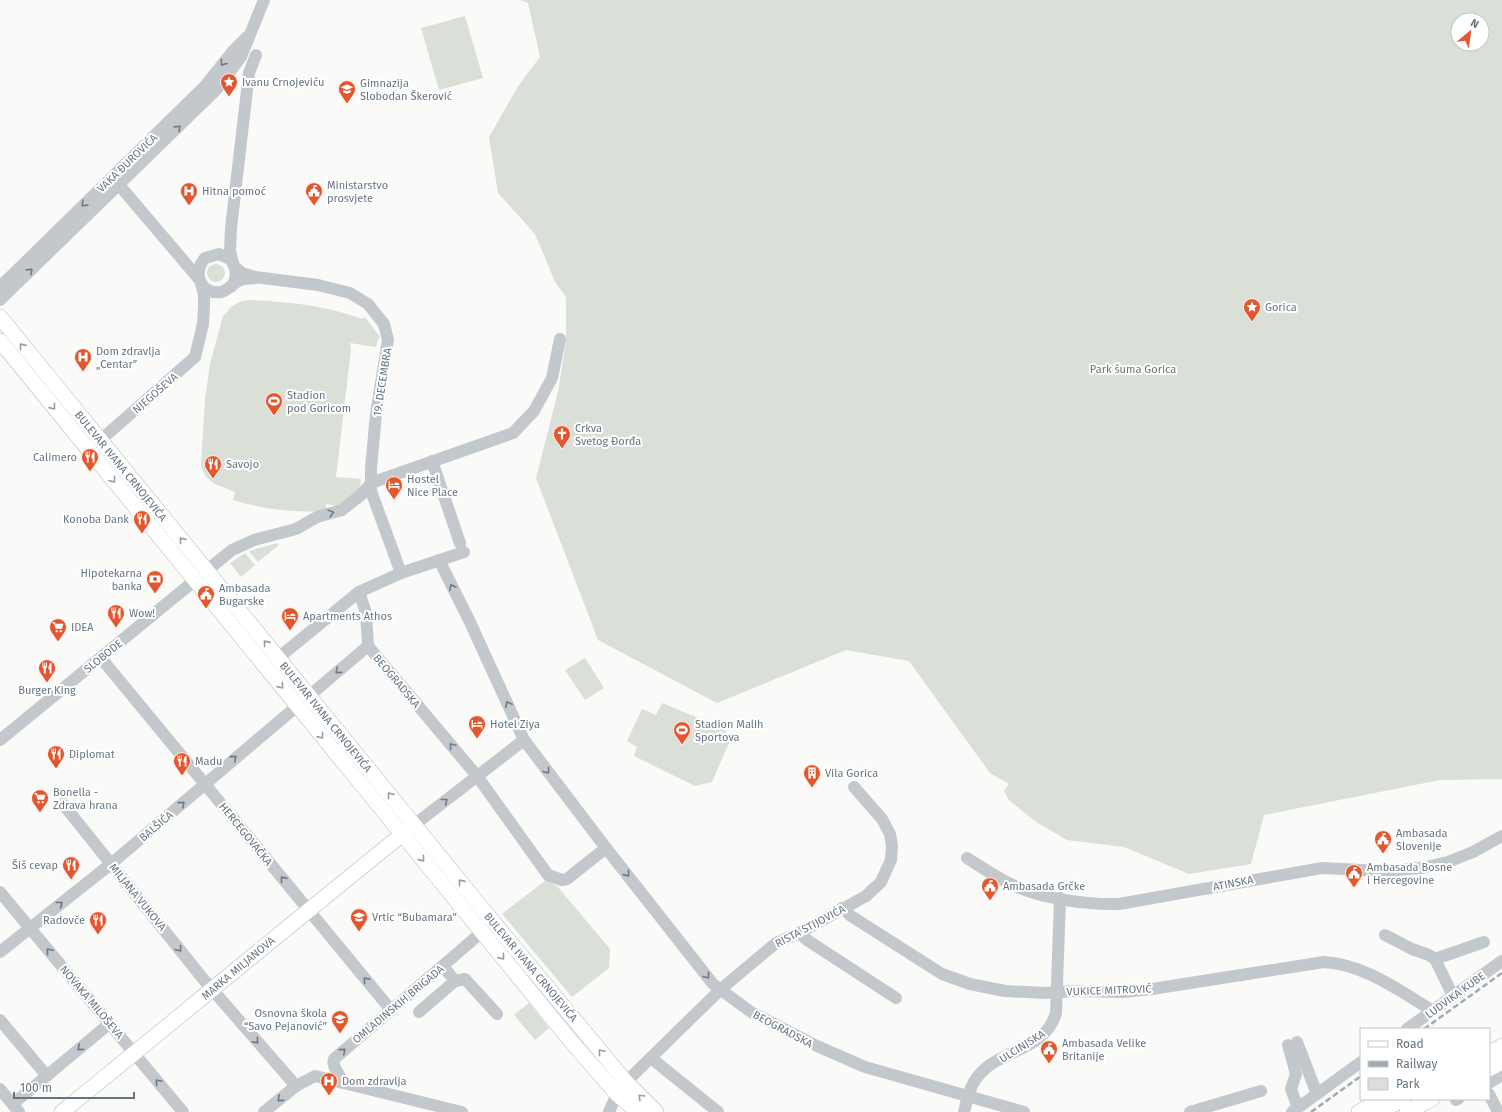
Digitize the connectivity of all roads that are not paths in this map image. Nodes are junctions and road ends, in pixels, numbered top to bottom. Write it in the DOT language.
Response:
graph roads {
  1 [pos="264,0"];
  2 [pos="256,55"];
  3 [pos="116,181"];
  4 [pos="231,228"];
  5 [pos="176,250"];
  6 [pos="212,255"];
  7 [pos="234,265"];
  8 [pos="260,278"];
  9 [pos="200,281"];
  10 [pos="0,287"];
  11 [pos="228,288"];
  12 [pos="0,300"];
  13 [pos="0,317"];
  14 [pos="203,324"];
  15 [pos="560,339"];
  16 [pos="0,341"];
  17 [pos="100,441"];
  18 [pos="88,450"];
  19 [pos="432,461"];
  20 [pos="371,483"];
  21 [pos="439,560"];
  22 [pos="206,570"];
  23 [pos="400,573"];
  24 [pos="195,581"];
  25 [pos="359,592"];
  26 [pos="368,646"];
  27 [pos="101,658"];
  28 [pos="278,658"];
  29 [pos="309,696"];
  30 [pos="297,706"];
  31 [pos="3,735"];
  32 [pos="524,740"];
  33 [pos="477,776"];
  34 [pos="205,784"];
  35 [pos="854,788"];
  36 [pos="63,804"];
  37 [pos="414,825"];
  38 [pos="402,835"];
  39 [pos="1502,836"];
  40 [pos="606,848"];
  41 [pos="967,858"];
  42 [pos="112,863"];
  43 [pos="0,892"];
  44 [pos="1060,898"];
  45 [pos="842,908"];
  46 [pos="308,909"];
  47 [pos="29,928"];
  48 [pos="482,932"];
  49 [pos="799,933"];
  50 [pos="1385,935"];
  51 [pos="1484,942"];
  52 [pos="0,952"];
  53 [pos="1435,959"];
  54 [pos="1502,961"];
  55 [pos="442,966"];
  56 [pos="455,981"];
  57 [pos="721,989"];
  58 [pos="213,990"];
  59 [pos="1057,992"];
  60 [pos="1453,996"];
  61 [pos="896,998"];
  62 [pos="391,1010"];
  63 [pos="1432,1011"];
  64 [pos="419,1012"];
  65 [pos="497,1014"];
  66 [pos="0,1020"];
  67 [pos="110,1023"];
  68 [pos="1408,1028"];
  69 [pos="1502,1046"];
  70 [pos="1490,1052"];
  71 [pos="134,1053"];
  72 [pos="652,1058"];
  73 [pos="1502,1062"];
  74 [pos="1360,1063"];
  75 [pos="1490,1068"];
  76 [pos="47,1076"];
  77 [pos="1502,1076"];
  78 [pos="1490,1082"];
  79 [pos="342,1083"];
  80 [pos="296,1086"];
  81 [pos="622,1088"];
  82 [pos="0,1089"];
  83 [pos="1261,1091"];
  84 [pos="1317,1094"];
  85 [pos="1490,1096"];
  86 [pos="968,1097"];
  87 [pos="1381,1100"];
  88 [pos="1401,1100"];
  89 [pos="1448,1100"];
  90 [pos="1426,1105"];
  91 [pos="16,1108"];
  92 [pos="1295,1110"];
  93 [pos="62,1112"];
  94 [pos="183,1112"];
  95 [pos="264,1112"];
  96 [pos="462,1112"];
  97 [pos="609,1112"];
  98 [pos="638,1112"];
  99 [pos="656,1112"];
  100 [pos="718,1112"];
  101 [pos="964,1112"];
  102 [pos="1024,1112"];
  103 [pos="1190,1112"];
  104 [pos="1360,1112"];
  105 [pos="1379,1112"];
  106 [pos="1407,1112"];
  107 [pos="1498,1112"];
  1 -- 3 [label="street, VAKA ĐUROVIĆA"];
  2 -- 4 [label="street"];
  3 -- 5 [label="street, VAKA ĐUROVIĆA"];
  3 -- 10 [label="street, VAKA ĐUROVIĆA, one-way"];
  12 -- 3 [label="street, VAKA ĐUROVIĆA, one-way"];
  4 -- 6 [label="street"];
  4 -- 7 [label="street"];
  5 -- 6 [label="street"];
  5 -- 9 [label="street, VAKA ĐUROVIĆA"];
  6 -- 7 [label="street"];
  6 -- 9 [label="street"];
  7 -- 8 [label="street, 19. DECEMBRA"];
  7 -- 11 [label="street"];
  8 -- 11 [label="street, 19. DECEMBRA"];
  8 -- 20 [label="street, 19. DECEMBRA"];
  9 -- 11 [label="street"];
  9 -- 14 [label="street"];
  11 -- 14 [label="street"];
  17 -- 13 [label="main road, BULEVAR IVANA CRNOJEVIĆA, one-way"];
  14 -- 17 [label="street, NJEGOŠEVA"];
  15 -- 19 [label="street"];
  16 -- 18 [label="main road, BULEVAR IVANA CRNOJEVIĆA, one-way"];
  17 -- 18 [label="street, NJEGOŠEVA"];
  22 -- 17 [label="main road, BULEVAR IVANA CRNOJEVIĆA, one-way"];
  18 -- 24 [label="main road, BULEVAR IVANA CRNOJEVIĆA, one-way"];
  19 -- 20 [label="street"];
  19 -- 21 [label="street"];
  22 -- 20 [label="street, one-way"];
  20 -- 23 [label="street, 19. DECEMBRA"];
  21 -- 23 [label="street"];
  32 -- 21 [label="street, BEOGRADSKA, one-way"];
  22 -- 24 [label="street, SLOBODE"];
  28 -- 22 [label="main road, BULEVAR IVANA CRNOJEVIĆA, one-way"];
  23 -- 25 [label="street"];
  24 -- 27 [label="street, SLOBODE"];
  24 -- 30 [label="main road, BULEVAR IVANA CRNOJEVIĆA, one-way"];
  25 -- 26 [label="street"];
  25 -- 28 [label="street"];
  26 -- 29 [label="street, BEOGRADSKA, one-way"];
  33 -- 26 [label="street, BEOGRADSKA, one-way"];
  27 -- 31 [label="street, SLOBODE"];
  27 -- 34 [label="street, HERCEGOVAČKA"];
  28 -- 29 [label="main road, BULEVAR IVANA CRNOJEVIĆA"];
  29 -- 30 [label="street, BALŠIĆA"];
  37 -- 29 [label="main road, BULEVAR IVANA CRNOJEVIĆA, one-way"];
  34 -- 30 [label="street, BALŠIĆA, one-way"];
  30 -- 38 [label="main road, BULEVAR IVANA CRNOJEVIĆA, one-way"];
  32 -- 33 [label="street"];
  32 -- 40 [label="street, BEOGRADSKA, one-way"];
  37 -- 33 [label="street, one-way"];
  33 -- 40 [label="street, BEOGRADSKA"];
  42 -- 34 [label="street, BALŠIĆA, one-way"];
  46 -- 34 [label="street, HERCEGOVAČKA, one-way"];
  35 -- 45 [label="street, RISTA STIJOVIĆA"];
  36 -- 42 [label="street, MILJANA VUKOVA"];
  37 -- 38 [label="main road, MARKA MILJANOVA"];
  81 -- 37 [label="main road, BULEVAR IVANA CRNOJEVIĆA, one-way"];
  38 -- 46 [label="main road, MARKA MILJANOVA"];
  38 -- 48 [label="main road, BULEVAR IVANA CRNOJEVIĆA, one-way"];
  39 -- 44 [label="street, ATINSKA"];
  40 -- 57 [label="street, BEOGRADSKA, one-way"];
  41 -- 44 [label="street, ATINSKA"];
  47 -- 42 [label="street, BALŠIĆA, one-way"];
  42 -- 58 [label="street, MILJANA VUKOVA, one-way"];
  43 -- 47 [label="street, NOVAKA MILOŠEVA"];
  44 -- 59 [label="street, ULCINJSKA"];
  45 -- 49 [label="street, RISTA STIJOVIĆA"];
  45 -- 59 [label="street, VUKICE MITROVIĆ"];
  46 -- 58 [label="main road, MARKA MILJANOVA"];
  62 -- 46 [label="street, HERCEGOVAČKA, one-way"];
  47 -- 52 [label="street, BALŠIĆA"];
  67 -- 47 [label="street, NOVAKA MILOŠEVA, one-way"];
  48 -- 55 [label="street, OMLADINSKIH BRIGADA"];
  48 -- 81 [label="main road, BULEVAR IVANA CRNOJEVIĆA, one-way"];
  49 -- 57 [label="street, RISTA STIJOVIĆA"];
  49 -- 61 [label="street"];
  50 -- 53 [label="street"];
  51 -- 53 [label="street"];
  53 -- 60 [label="street"];
  54 -- 60 [label="street, LUDVIKA KUBE"];
  55 -- 56 [label="street"];
  55 -- 62 [label="street, OMLADINSKIH BRIGADA"];
  56 -- 64 [label="street"];
  56 -- 65 [label="street"];
  57 -- 72 [label="street, RISTA STIJOVIĆA"];
  57 -- 86 [label="street, BEOGRADSKA"];
  58 -- 71 [label="main road, MARKA MILJANOVA"];
  58 -- 80 [label="street, MILJANA VUKOVA, one-way"];
  59 -- 63 [label="street, VUKICE MITROVIĆ"];
  59 -- 86 [label="street, ULCINJSKA"];
  60 -- 63 [label="street, LUDVIKA KUBE"];
  79 -- 62 [label="street, OMLADINSKIH BRIGADA, one-way"];
  63 -- 68 [label="street, LUDVIKA KUBE"];
  66 -- 76 [label="street"];
  67 -- 71 [label="street, NOVAKA MILOŠEVA"];
  67 -- 76 [label="street, one-way"];
  69 -- 70 [label="main road"];
  71 -- 93 [label="main road, MARKA MILJANOVA"];
  94 -- 71 [label="street, NOVAKA MILOŠEVA, one-way"];
  72 -- 81 [label="street, RISTA STIJOVIĆA"];
  72 -- 100 [label="street"];
  73 -- 75 [label="main road"];
  74 -- 84 [label="street"];
  76 -- 91 [label="street"];
  77 -- 78 [label="street"];
  79 -- 80 [label="street"];
  79 -- 96 [label="street"];
  80 -- 95 [label="street, one-way"];
  81 -- 97 [label="street"];
  81 -- 98 [label="main road, BULEVAR IVANA CRNOJEVIĆA"];
  99 -- 81 [label="main road, BULEVAR IVANA CRNOJEVIĆA, one-way"];
  82 -- 91 [label="street"];
  83 -- 103 [label="street"];
  84 -- 92 [label="street"];
  84 -- 92 [label="street"];
  85 -- 107 [label="street"];
  86 -- 101 [label="street, ULCINJSKA"];
  86 -- 102 [label="street, BEOGRADSKA"];
  87 -- 104 [label="main road"];
  88 -- 105 [label="main road"];
  89 -- 90 [label="main road"];
  90 -- 106 [label="main road"];
}
